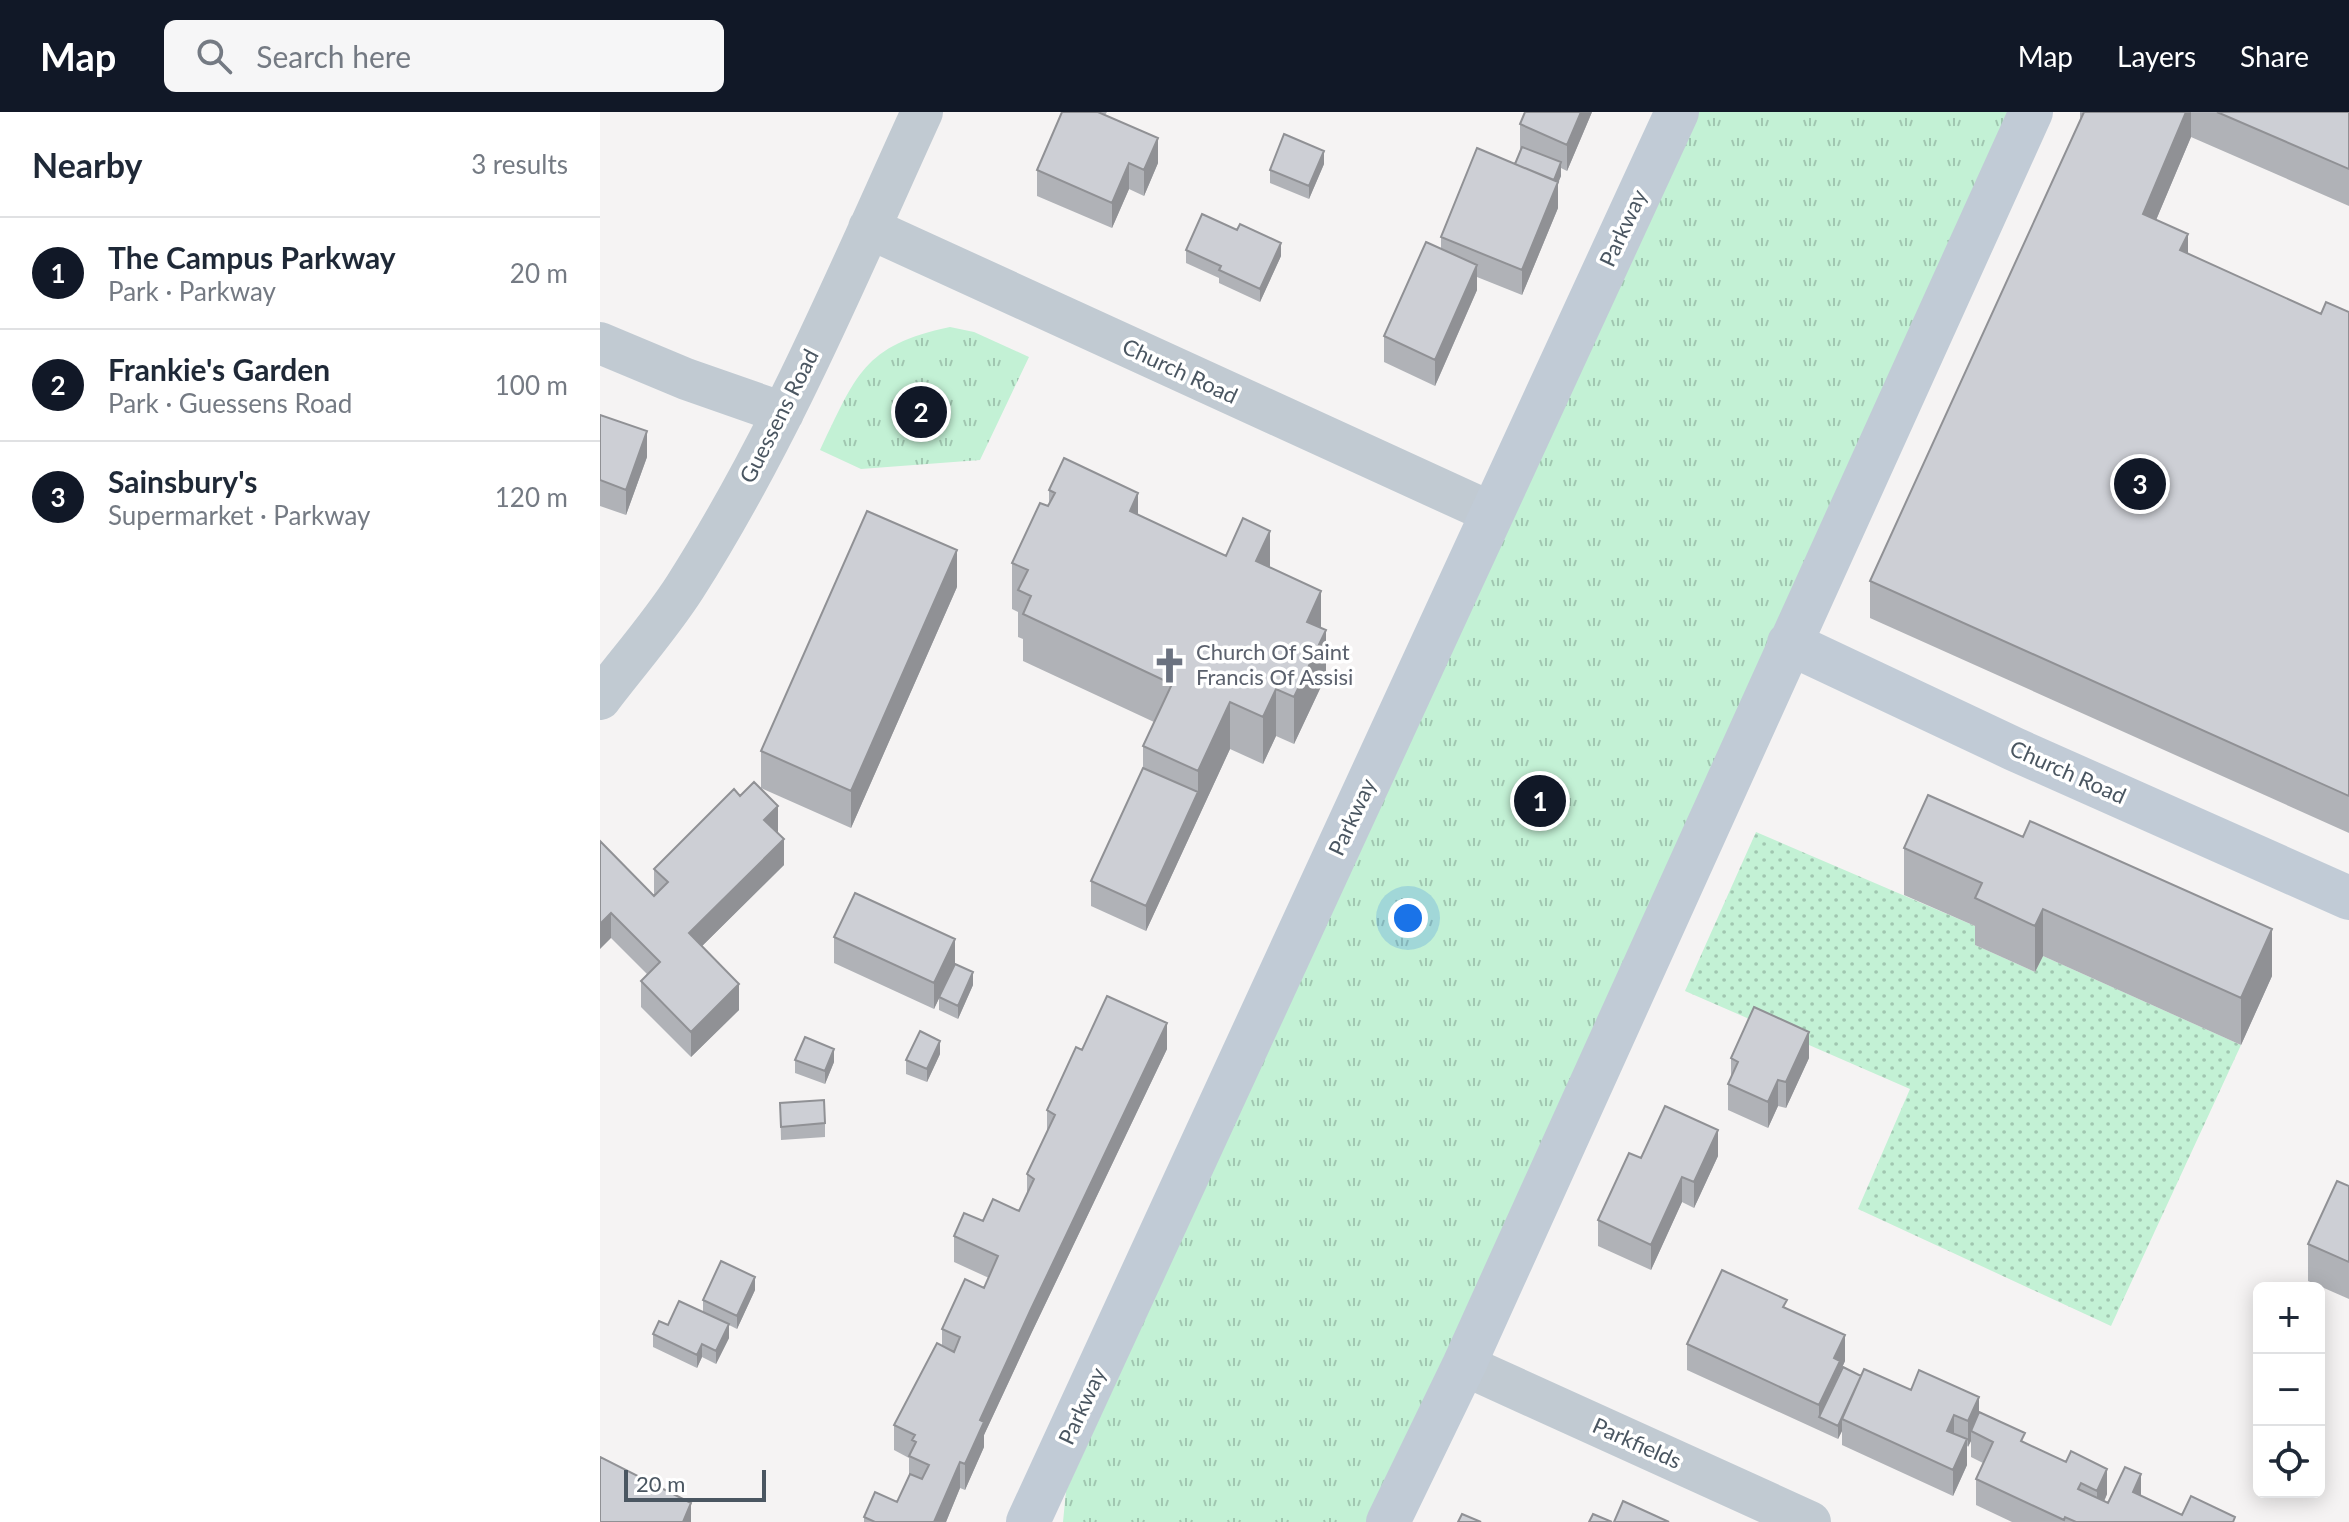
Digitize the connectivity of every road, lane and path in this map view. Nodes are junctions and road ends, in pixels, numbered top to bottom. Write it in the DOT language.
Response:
graph roads {
  1 [pos="922,112"];
  2 [pos="1677,112"];
  3 [pos="2031,112"];
  4 [pos="869,228"];
  5 [pos="600,343"];
  6 [pos="783,413"];
  7 [pos="1490,512"];
  8 [pos="1789,643"];
  9 [pos="600,699"];
  10 [pos="2349,898"];
  11 [pos="1464,1365"];
  12 [pos="1028,1522"];
  13 [pos="1388,1522"];
  14 [pos="1810,1522"];
  1 -- 4 [label="street, Guessens Road"];
  2 -- 7 [label="street, Parkway"];
  3 -- 8 [label="street"];
  4 -- 6 [label="street, Guessens Road"];
  4 -- 7 [label="street, Church Road"];
  5 -- 6 [label="street"];
  6 -- 9 [label="street, Guessens Road"];
  7 -- 12 [label="street, Parkway"];
  8 -- 10 [label="street, Church Road"];
  8 -- 11 [label="street"];
  11 -- 13 [label="street"];
  11 -- 14 [label="street, Parkfields"];
}
